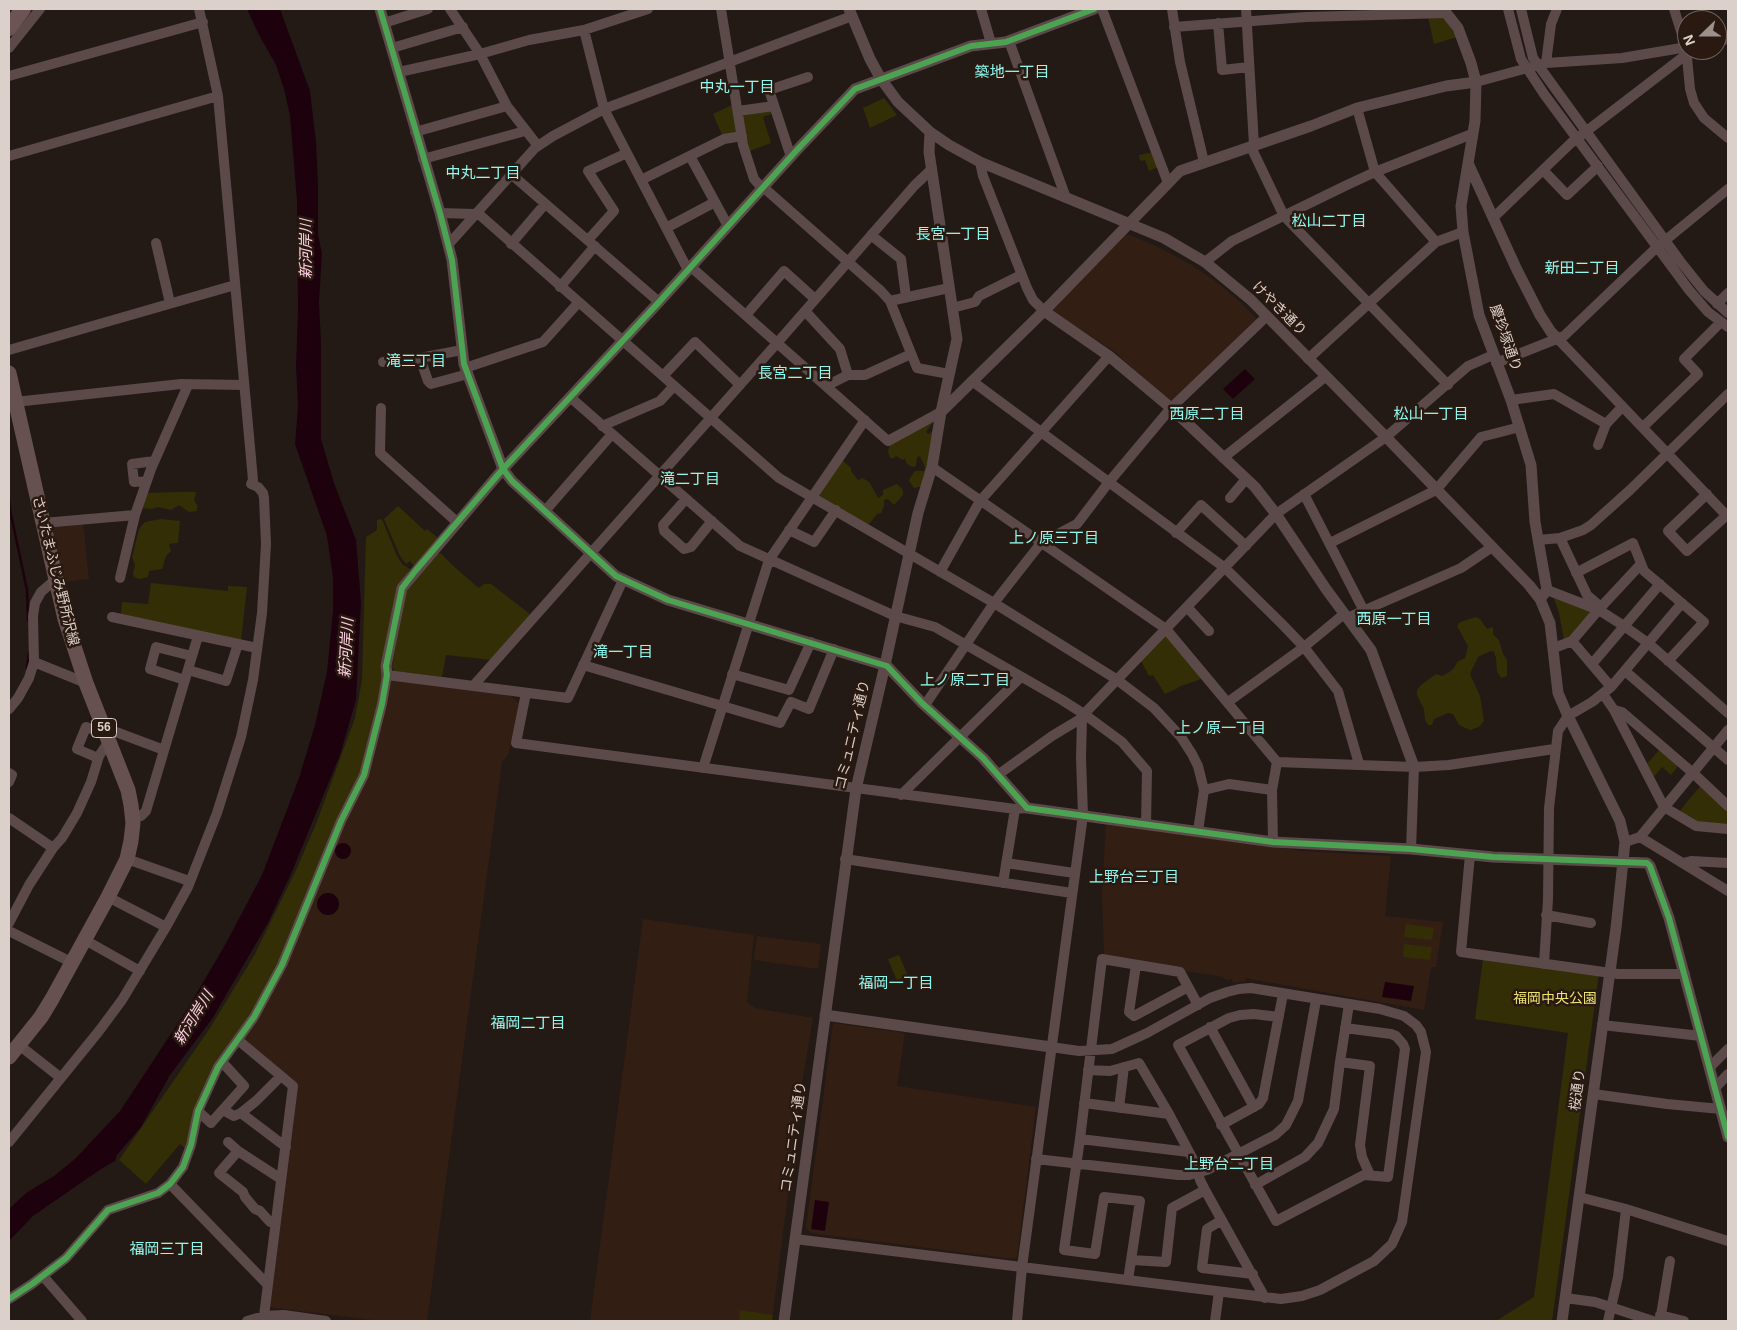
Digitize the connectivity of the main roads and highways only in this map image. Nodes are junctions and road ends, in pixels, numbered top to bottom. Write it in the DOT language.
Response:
graph roads {
  1 [pos="23,9"];
  2 [pos="9,28"];
  3 [pos="9,373"];
  4 [pos="9,1057"];
  1 -- 2 [label="highway"];
  3 -- 4 [label="main road, さいたまふじみ野所沢線 / 56"];
}
